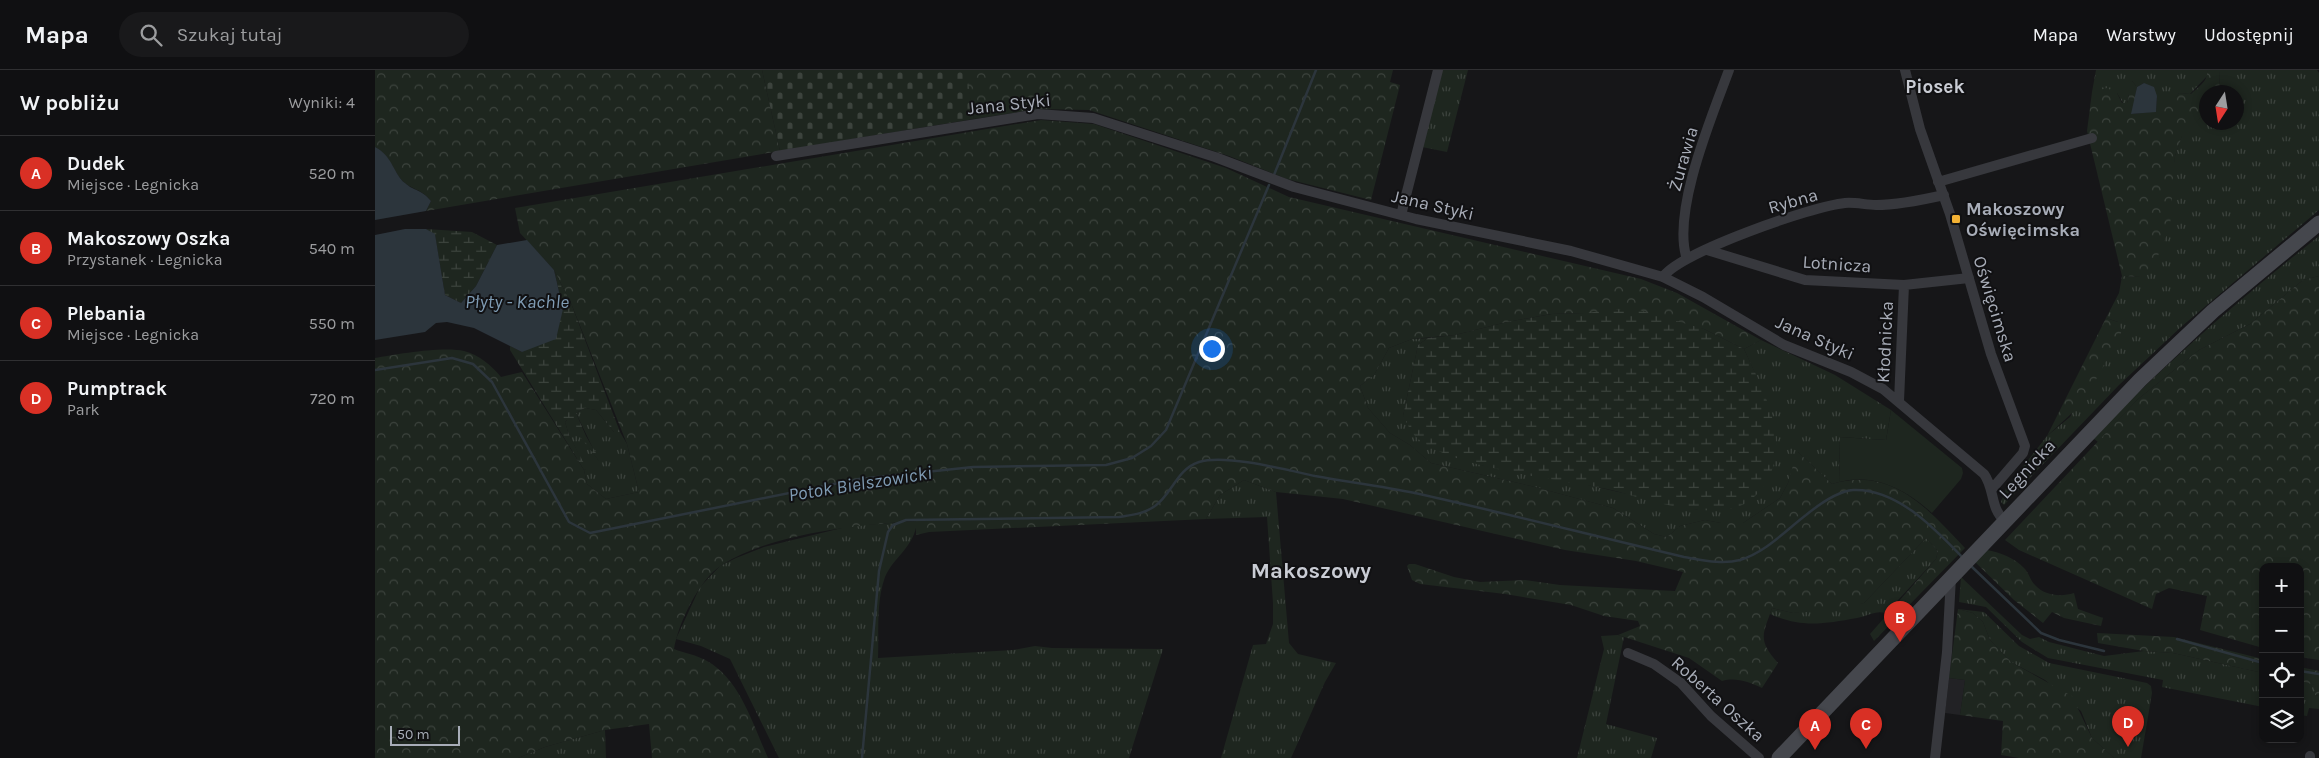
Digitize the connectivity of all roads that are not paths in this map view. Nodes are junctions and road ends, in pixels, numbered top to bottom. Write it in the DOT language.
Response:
graph roads {
  1 [pos="1438,70"];
  2 [pos="1729,70"];
  3 [pos="1905,70"];
  4 [pos="2092,138"];
  5 [pos="776,156"];
  6 [pos="1939,182"];
  7 [pos="1944,195"];
  8 [pos="1401,215"];
  9 [pos="2319,223"];
  10 [pos="1707,250"];
  11 [pos="1687,260"];
  12 [pos="1663,277"];
  13 [pos="1969,278"];
  14 [pos="1904,285"];
  15 [pos="1899,401"];
  16 [pos="1992,489"];
  17 [pos="2005,521"];
  18 [pos="1953,574"];
  19 [pos="1627,653"];
  20 [pos="1759,758"];
  21 [pos="1779,758"];
  22 [pos="1935,758"];
  1 -- 8 [label="street"];
  2 -- 11 [label="street, Żurawia"];
  3 -- 6 [label="street, Oświęcimska"];
  4 -- 6 [label="street"];
  5 -- 8 [label="street, Jana Styki"];
  6 -- 7 [label="street, Oświęcimska"];
  7 -- 10 [label="street, Rybna"];
  7 -- 13 [label="street, Oświęcimska"];
  8 -- 12 [label="street, Jana Styki"];
  9 -- 17 [label="main road, Legnicka"];
  10 -- 11 [label="street, Rybna"];
  10 -- 14 [label="street, Lotnicza"];
  11 -- 12 [label="street, Rybna"];
  12 -- 15 [label="street, Jana Styki"];
  13 -- 14 [label="street, Lotnicza"];
  13 -- 16 [label="street, Oświęcimska"];
  14 -- 15 [label="street, Kłodnicka"];
  15 -- 16 [label="street, Jana Styki"];
  16 -- 17 [label="street, Jana Styki"];
  17 -- 18 [label="main road, Legnicka"];
  18 -- 21 [label="main road, Legnicka"];
  18 -- 22 [label="street"];
  19 -- 20 [label="street, Roberta Oszka"];
}
